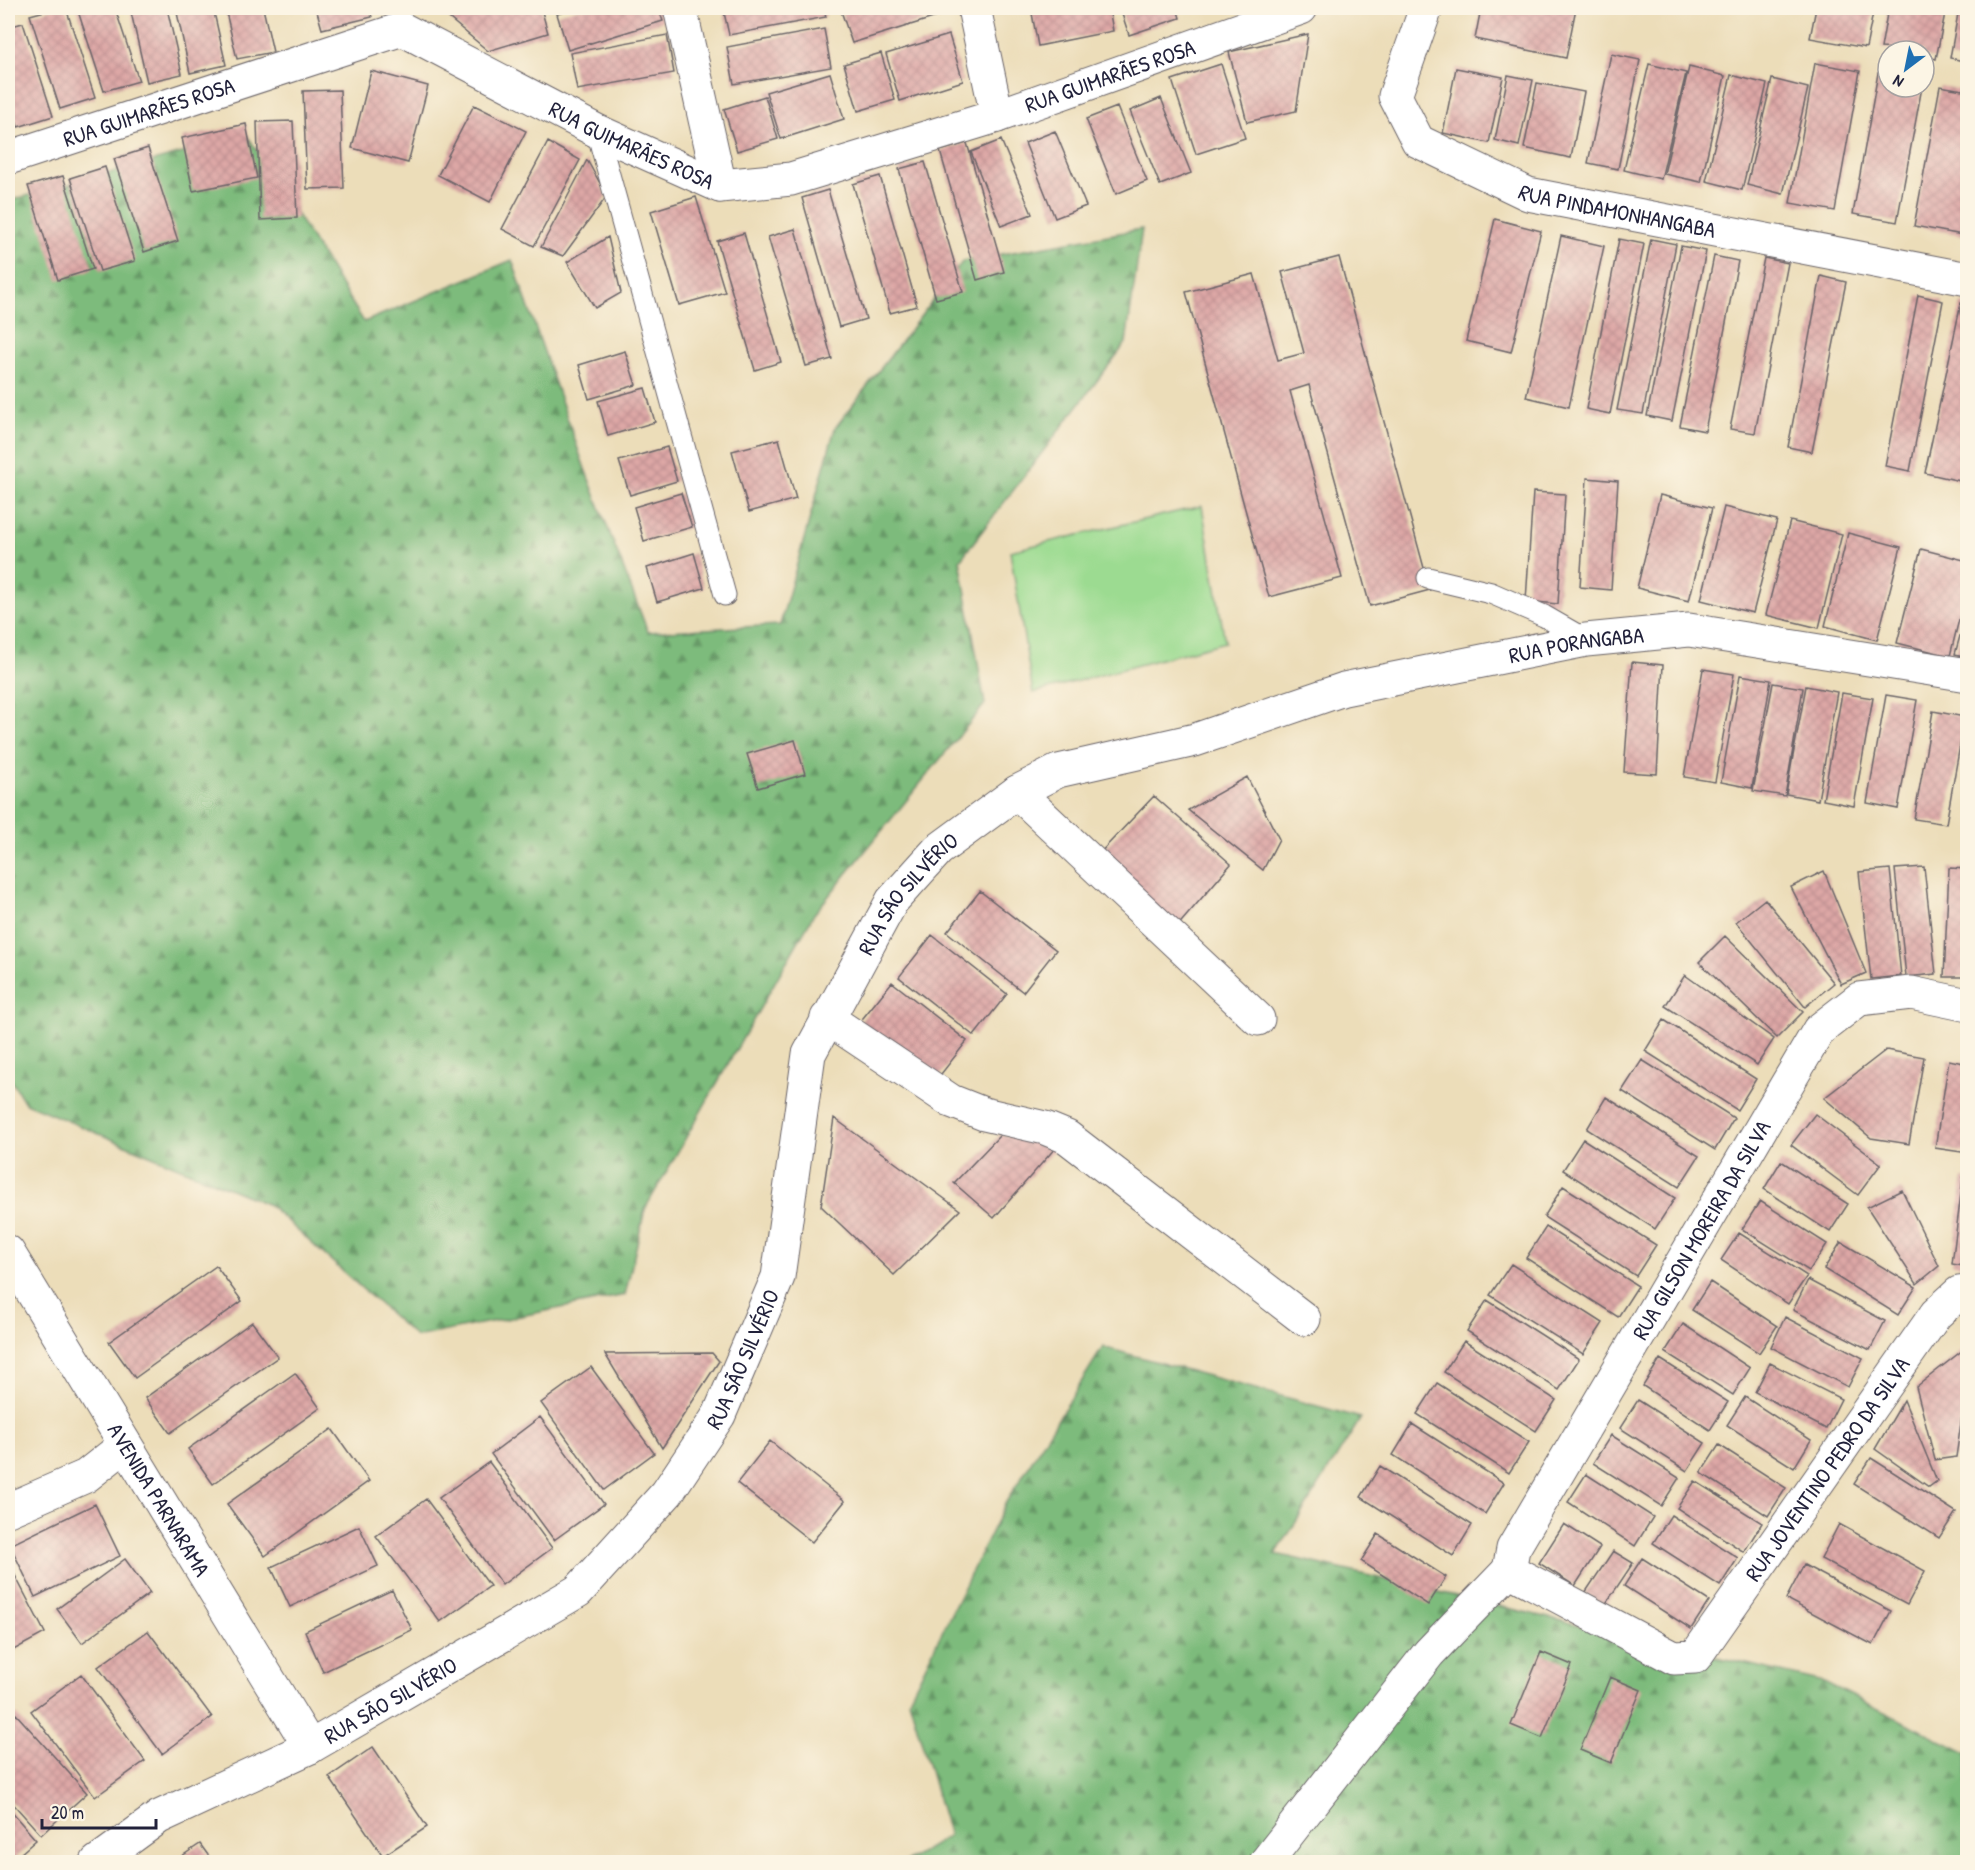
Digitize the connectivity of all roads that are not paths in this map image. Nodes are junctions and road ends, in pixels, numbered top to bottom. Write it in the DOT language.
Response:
graph roads {
  1 [pos="680,8"];
  2 [pos="974,8"];
  3 [pos="1301,8"];
  4 [pos="1426,8"];
  5 [pos="399,18"];
  6 [pos="997,116"];
  7 [pos="597,131"];
  8 [pos="8,158"];
  9 [pos="720,186"];
  10 [pos="1968,279"];
  11 [pos="1428,579"];
  12 [pos="725,595"];
  13 [pos="1586,640"];
  14 [pos="1968,675"];
  15 [pos="1195,740"];
  16 [pos="1017,792"];
  17 [pos="1968,1005"];
  18 [pos="826,1018"];
  19 [pos="1257,1019"];
  20 [pos="8,1252"];
  21 [pos="1968,1292"];
  22 [pos="1304,1319"];
  23 [pos="124,1446"];
  24 [pos="8,1510"];
  25 [pos="1509,1570"];
  26 [pos="309,1747"];
  27 [pos="97,1863"];
  28 [pos="1266,1863"];
  1 -- 9 [label="street"];
  2 -- 6 [label="street"];
  3 -- 6 [label="street, RUA GUIMARÃES ROSA"];
  4 -- 10 [label="street, RUA PINDAMONHANGABA"];
  5 -- 7 [label="street, RUA GUIMARÃES ROSA"];
  5 -- 8 [label="street, RUA GUIMARÃES ROSA"];
  6 -- 9 [label="street, RUA GUIMARÃES ROSA"];
  7 -- 9 [label="street, RUA GUIMARÃES ROSA"];
  7 -- 12 [label="lane"];
  11 -- 13 [label="lane"];
  13 -- 14 [label="street, RUA PORANGABA"];
  13 -- 15 [label="street, RUA PORANGABA"];
  15 -- 16 [label="street, RUA SÃO SILVÉRIO"];
  16 -- 18 [label="street, RUA SÃO SILVÉRIO"];
  16 -- 19 [label="street"];
  17 -- 25 [label="street, RUA GILSON MOREIRA DA SILVA"];
  18 -- 22 [label="street"];
  18 -- 26 [label="street, RUA SÃO SILVÉRIO"];
  20 -- 23 [label="street, AVENIDA PARNARAMA"];
  21 -- 25 [label="street, RUA JOVENTINO PEDRO DA SILVA"];
  23 -- 24 [label="street"];
  23 -- 26 [label="street, AVENIDA PARNARAMA"];
  25 -- 28 [label="street"];
  26 -- 27 [label="street, RUA SÃO SILVÉRIO"];
}
